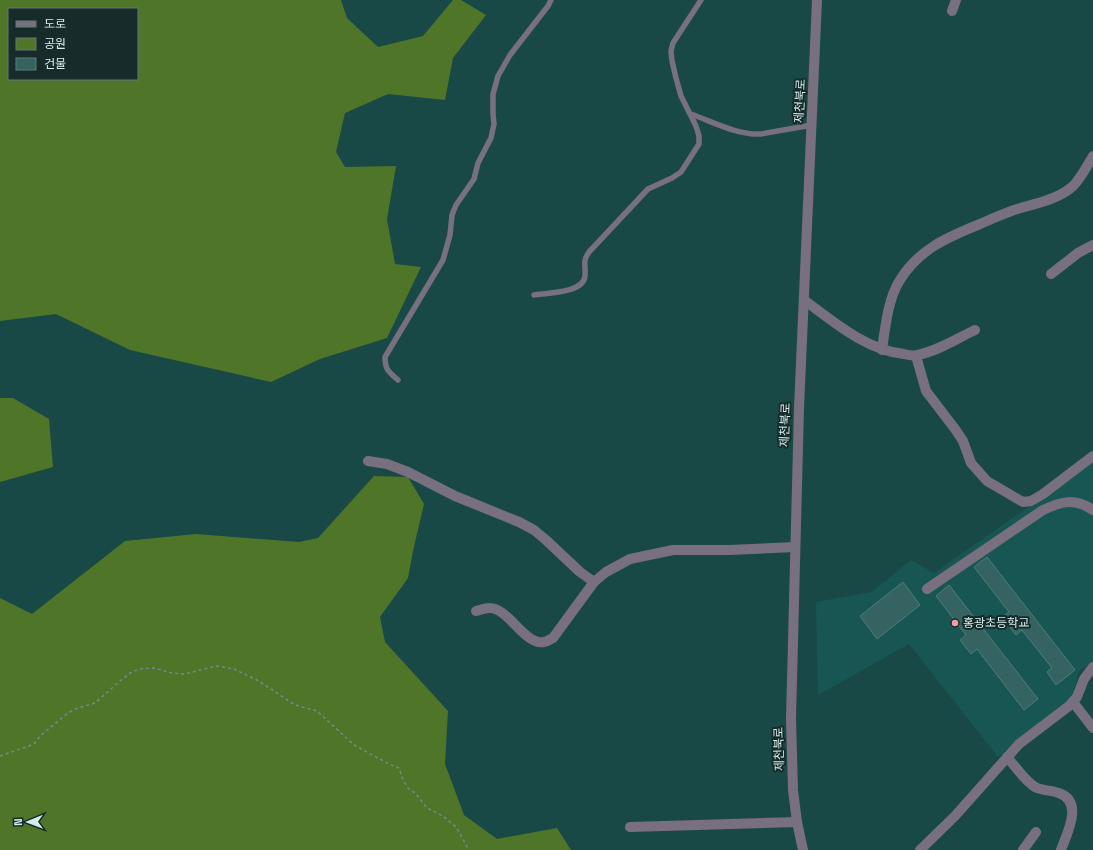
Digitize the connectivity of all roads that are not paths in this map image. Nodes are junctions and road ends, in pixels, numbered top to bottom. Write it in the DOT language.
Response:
graph roads {
  1 [pos="550,0"];
  2 [pos="701,0"];
  3 [pos="817,0"];
  4 [pos="956,0"];
  5 [pos="952,11"];
  6 [pos="690,114"];
  7 [pos="812,125"];
  8 [pos="1093,156"];
  9 [pos="1093,245"];
  10 [pos="1051,274"];
  11 [pos="534,295"];
  12 [pos="804,300"];
  13 [pos="975,330"];
  14 [pos="882,350"];
  15 [pos="916,356"];
  16 [pos="398,380"];
  17 [pos="1093,456"];
  18 [pos="368,461"];
  19 [pos="1093,510"];
  20 [pos="796,547"];
  21 [pos="594,582"];
  22 [pos="927,589"];
  23 [pos="476,611"];
  24 [pos="1093,667"];
  25 [pos="1073,702"];
  26 [pos="1093,728"];
  27 [pos="1007,757"];
  28 [pos="797,822"];
  29 [pos="630,827"];
  30 [pos="1036,832"];
  31 [pos="803,850"];
  32 [pos="920,850"];
  33 [pos="1023,850"];
  34 [pos="1062,850"];
  1 -- 16 [label="lane"];
  2 -- 6 [label="lane"];
  3 -- 7 [label="street, 제천북로"];
  4 -- 5 [label="street"];
  6 -- 7 [label="lane"];
  6 -- 11 [label="lane"];
  7 -- 12 [label="street, 제천북로"];
  8 -- 14 [label="street"];
  9 -- 10 [label="street"];
  12 -- 14 [label="street"];
  12 -- 20 [label="street, 제천북로"];
  13 -- 15 [label="street"];
  14 -- 15 [label="street"];
  15 -- 17 [label="street"];
  18 -- 21 [label="street"];
  19 -- 22 [label="street"];
  20 -- 21 [label="street"];
  20 -- 28 [label="street, 제천북로"];
  21 -- 23 [label="street"];
  24 -- 25 [label="street"];
  25 -- 26 [label="street"];
  25 -- 27 [label="street"];
  27 -- 32 [label="street"];
  27 -- 34 [label="street"];
  28 -- 29 [label="street"];
  28 -- 31 [label="street, 제천북로"];
  30 -- 33 [label="street"];
}
